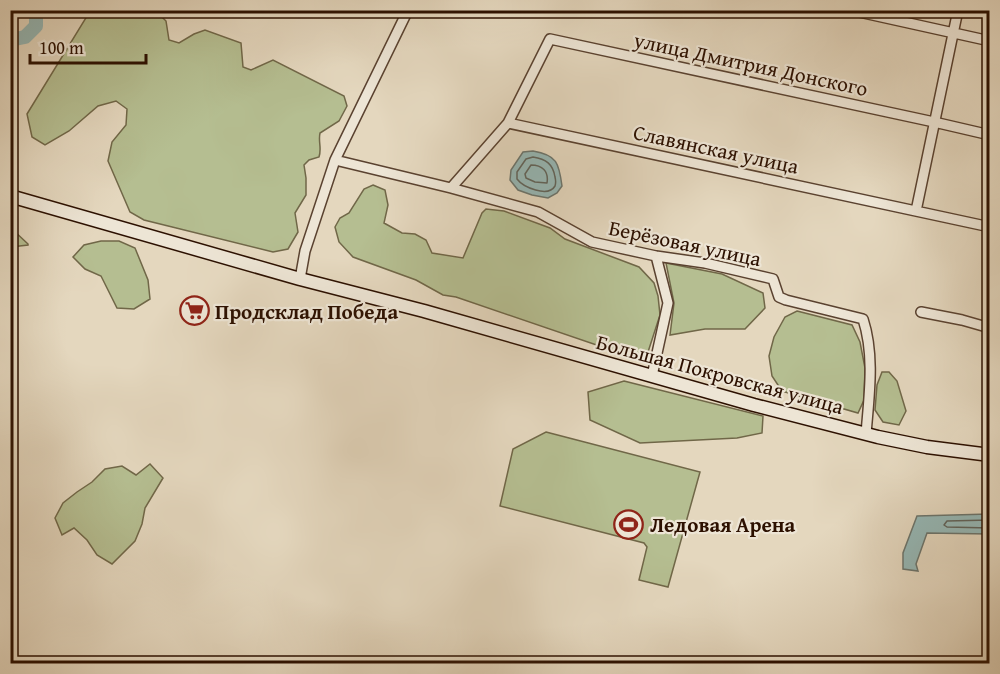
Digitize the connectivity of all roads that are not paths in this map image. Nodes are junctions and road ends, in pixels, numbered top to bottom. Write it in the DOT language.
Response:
graph roads {
  1 [pos="408,10"];
  2 [pos="850,10"];
  3 [pos="958,10"];
  4 [pos="953,33"];
  5 [pos="990,42"];
  6 [pos="934,122"];
  7 [pos="508,123"];
  8 [pos="990,135"];
  9 [pos="335,160"];
  10 [pos="451,188"];
  11 [pos="10,196"];
  12 [pos="916,210"];
  13 [pos="990,226"];
  14 [pos="656,256"];
  15 [pos="300,279"];
  16 [pos="921,312"];
  17 [pos="990,328"];
  18 [pos="652,376"];
  19 [pos="866,434"];
  20 [pos="990,455"];
  1 -- 9 [label="street"];
  2 -- 4 [label="street"];
  3 -- 4 [label="street"];
  4 -- 5 [label="street"];
  4 -- 6 [label="street"];
  6 -- 7 [label="street, улица Дмитрия Донского"];
  6 -- 8 [label="street, улица Дмитрия Донского"];
  6 -- 12 [label="street"];
  7 -- 10 [label="street, улица Дмитрия Донского"];
  7 -- 12 [label="street, Славянская улица"];
  9 -- 10 [label="street"];
  9 -- 15 [label="street"];
  10 -- 14 [label="street, Берёзовая улица"];
  11 -- 15 [label="main road, Большая Покровская улица"];
  12 -- 13 [label="street, Славянская улица"];
  14 -- 18 [label="street"];
  14 -- 19 [label="street, Берёзовая улица"];
  15 -- 18 [label="main road, Большая Покровская улица"];
  16 -- 17 [label="street"];
  18 -- 19 [label="main road, Большая Покровская улица"];
  19 -- 20 [label="main road, Большая Покровская улица"];
}
